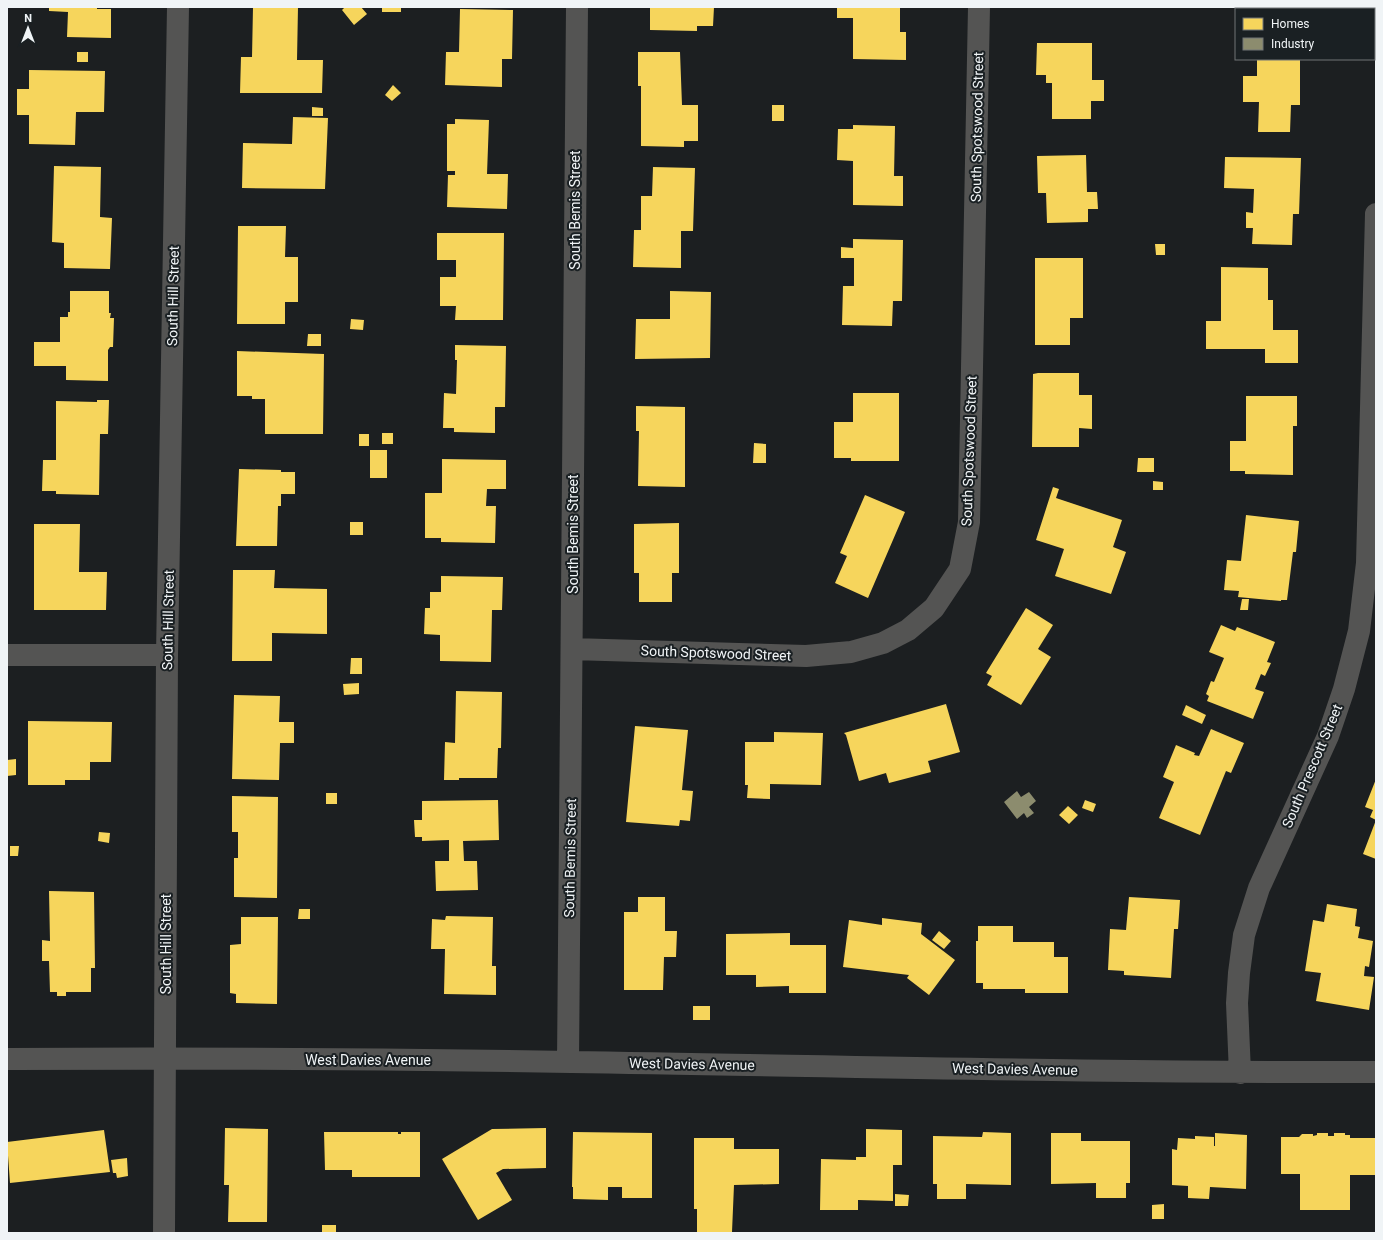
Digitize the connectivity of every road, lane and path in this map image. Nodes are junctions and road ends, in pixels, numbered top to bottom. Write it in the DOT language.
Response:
graph roads {
  1 [pos="178,7"];
  2 [pos="577,7"];
  3 [pos="979,7"];
  4 [pos="1376,214"];
  5 [pos="572,650"];
  6 [pos="7,655"];
  7 [pos="167,655"];
  8 [pos="165,1058"];
  9 [pos="7,1059"];
  10 [pos="568,1062"];
  11 [pos="1376,1072"];
  12 [pos="1240,1073"];
  13 [pos="164,1233"];
  1 -- 7 [label="street, South Hill Street"];
  2 -- 5 [label="street, South Bemis Street"];
  3 -- 5 [label="street, South Spotswood Street"];
  4 -- 12 [label="street, South Prescott Street"];
  5 -- 10 [label="street, South Bemis Street"];
  6 -- 7 [label="street"];
  7 -- 8 [label="street, South Hill Street"];
  8 -- 9 [label="street, West Davies Avenue"];
  8 -- 10 [label="street, West Davies Avenue"];
  8 -- 13 [label="street, South Hill Street"];
  10 -- 12 [label="street, West Davies Avenue"];
  11 -- 12 [label="street, West Davies Avenue"];
}
